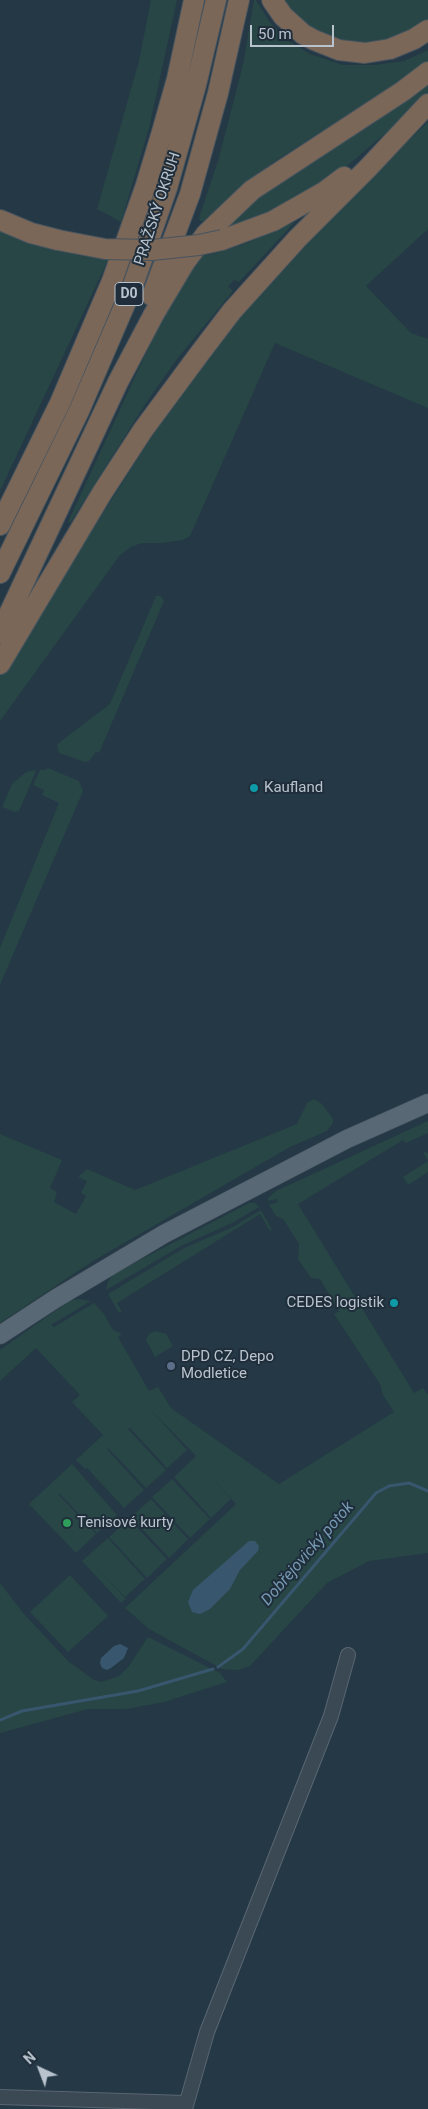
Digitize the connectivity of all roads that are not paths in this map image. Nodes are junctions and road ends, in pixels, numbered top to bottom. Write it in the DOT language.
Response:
graph roads {
  1 [pos="194,0"];
  2 [pos="216,0"];
  3 [pos="239,0"];
  4 [pos="272,0"];
  5 [pos="428,30"];
  6 [pos="428,72"];
  7 [pos="428,104"];
  8 [pos="0,220"];
  9 [pos="118,382"];
  10 [pos="0,526"];
  11 [pos="0,573"];
  12 [pos="0,633"];
  13 [pos="0,664"];
  14 [pos="428,1103"];
  15 [pos="0,1335"];
  16 [pos="348,1655"];
  17 [pos="0,2097"];
  18 [pos="185,2106"];
  1 -- 10 [label="highway, PRAŽSKÝ OKRUH / D0"];
  2 -- 11 [label="highway, PRAŽSKÝ OKRUH / D0"];
  3 -- 9 [label="highway"];
  4 -- 5 [label="highway"];
  6 -- 9 [label="highway"];
  7 -- 8 [label="highway, bridge"];
  7 -- 13 [label="highway"];
  9 -- 12 [label="highway"];
  14 -- 15 [label="main road"];
  16 -- 18 [label="street"];
  17 -- 18 [label="street"];
}
